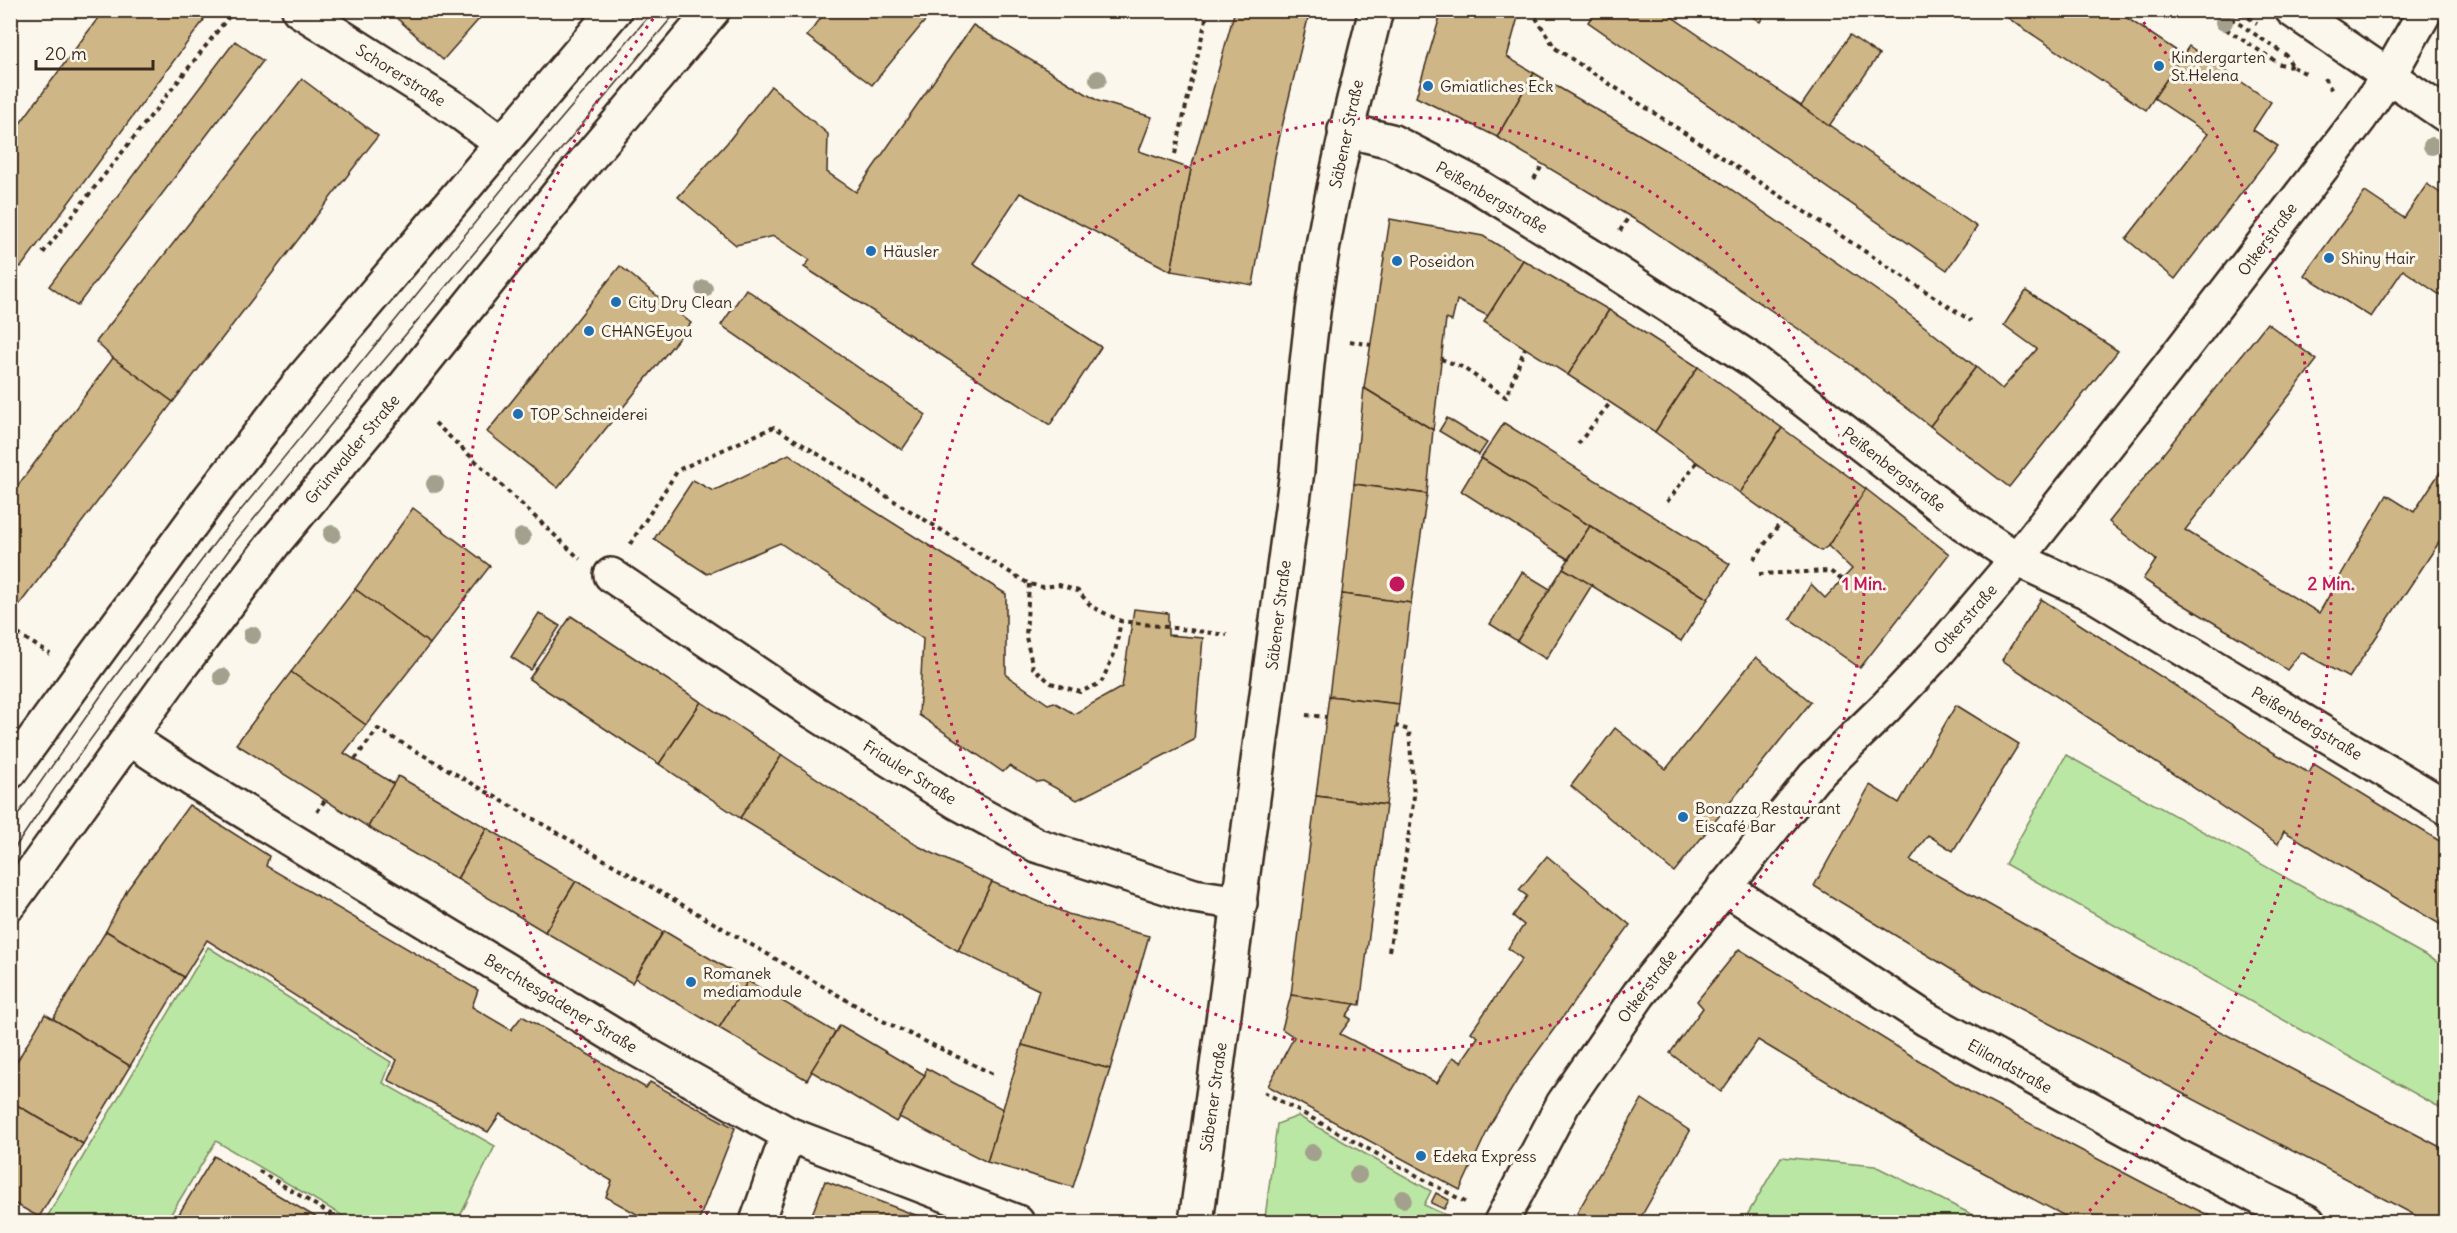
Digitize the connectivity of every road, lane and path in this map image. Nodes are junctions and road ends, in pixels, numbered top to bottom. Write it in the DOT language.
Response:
graph roads {
  1 [pos="234,10"];
  2 [pos="299,10"];
  3 [pos="615,10"];
  4 [pos="712,10"];
  5 [pos="1208,10"];
  6 [pos="1376,10"];
  7 [pos="1531,10"];
  8 [pos="2292,10"];
  9 [pos="2364,10"];
  10 [pos="2426,10"];
  11 [pos="2383,18"];
  12 [pos="2232,19"];
  13 [pos="2226,29"];
  14 [pos="2293,67"];
  15 [pos="2309,75"];
  16 [pos="2389,75"];
  17 [pos="2446,115"];
  18 [pos="1345,130"];
  19 [pos="501,143"];
  20 [pos="1175,154"];
  21 [pos="43,253"];
  22 [pos="1971,321"];
  23 [pos="1350,341"];
  24 [pos="1371,345"];
  25 [pos="1525,348"];
  26 [pos="1441,359"];
  27 [pos="1610,403"];
  28 [pos="435,423"];
  29 [pos="1578,444"];
  30 [pos="1696,462"];
  31 [pos="1666,502"];
  32 [pos="1781,522"];
  33 [pos="2017,559"];
  34 [pos="1754,560"];
  35 [pos="1759,574"];
  36 [pos="610,575"];
  37 [pos="1842,580"];
  38 [pos="1029,584"];
  39 [pos="1121,621"];
  40 [pos="10,629"];
  41 [pos="1227,635"];
  42 [pos="80,675"];
  43 [pos="1306,715"];
  44 [pos="1326,717"];
  45 [pos="1396,726"];
  46 [pos="129,738"];
  47 [pos="355,759"];
  48 [pos="10,772"];
  49 [pos="2446,807"];
  50 [pos="1724,887"];
  51 [pos="10,903"];
  52 [pos="1240,903"];
  53 [pos="1389,951"];
  54 [pos="995,1075"];
  55 [pos="1264,1092"];
  56 [pos="788,1134"];
  57 [pos="259,1171"];
  58 [pos="1465,1202"];
  59 [pos="344,1222"];
  60 [pos="757,1222"];
  61 [pos="1017,1222"];
  62 [pos="1196,1222"];
  63 [pos="1501,1222"];
  64 [pos="2308,1222"];
  1 -- 21 [label="path"];
  2 -- 19 [label="street, Schorerstraße"];
  3 -- 19 [label="street"];
  4 -- 46 [label="street, Grünwalder Straße"];
  5 -- 20 [label="path"];
  6 -- 18 [label="street, Säbener Straße"];
  7 -- 22 [label="path"];
  8 -- 16 [label="street"];
  9 -- 11 [label="path"];
  10 -- 16 [label="street, Otkerstraße"];
  12 -- 14 [label="path"];
  13 -- 14 [label="path"];
  14 -- 15 [label="path"];
  16 -- 17 [label="street"];
  16 -- 33 [label="street, Otkerstraße"];
  18 -- 33 [label="street, Peißenbergstraße"];
  18 -- 52 [label="street, Säbener Straße"];
  19 -- 42 [label="street"];
  23 -- 24 [label="path"];
  25 -- 26 [label="path"];
  27 -- 29 [label="path"];
  28 -- 36 [label="path"];
  30 -- 31 [label="path"];
  32 -- 34 [label="path"];
  33 -- 49 [label="street, Peißenbergstraße"];
  33 -- 50 [label="street, Otkerstraße"];
  35 -- 37 [label="path"];
  36 -- 38 [label="path"];
  36 -- 52 [label="street, Friauler Straße"];
  38 -- 39 [label="path"];
  38 -- 39 [label="path"];
  39 -- 41 [label="path"];
  40 -- 42 [label="path"];
  42 -- 48 [label="street"];
  43 -- 44 [label="path"];
  45 -- 53 [label="path"];
  46 -- 51 [label="street, Grünwalder Straße"];
  46 -- 56 [label="street, Berchtesgadener Straße"];
  47 -- 54 [label="path"];
  50 -- 63 [label="street, Otkerstraße"];
  50 -- 64 [label="street, Elilandstraße"];
  52 -- 62 [label="street, Säbener Straße"];
  55 -- 58 [label="path"];
  56 -- 60 [label="street"];
  56 -- 61 [label="street, Berchtesgadener Straße"];
  57 -- 59 [label="path"];
}
